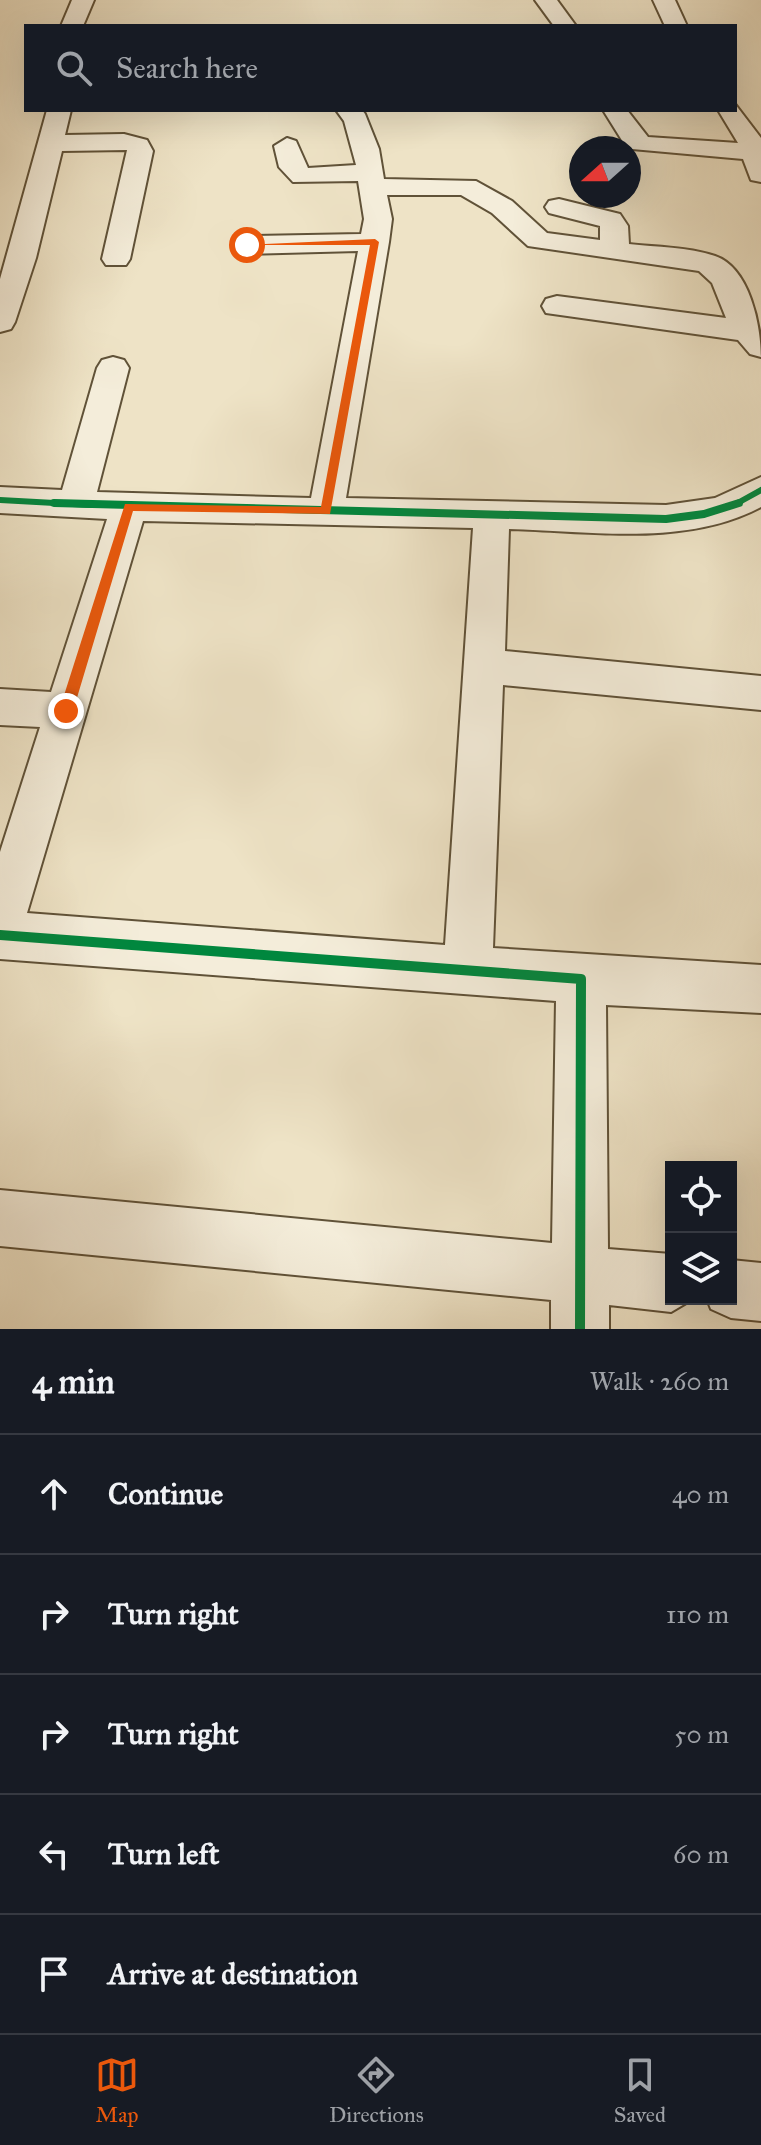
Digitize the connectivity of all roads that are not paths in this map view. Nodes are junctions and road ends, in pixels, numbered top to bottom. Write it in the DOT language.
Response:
graph roads {
  1 [pos="83,0"];
  2 [pos="546,0"];
  3 [pos="664,0"];
  4 [pos="73,24"];
  5 [pos="564,24"];
  6 [pos="675,24"];
  7 [pos="58,112"];
  8 [pos="350,112"];
  9 [pos="616,112"];
  10 [pos="742,114"];
  11 [pos="50,143"];
  12 [pos="287,146"];
  13 [pos="758,165"];
  14 [pos="373,180"];
  15 [pos="559,207"];
  16 [pos="375,242"];
  17 [pos="247,245"];
  18 [pos="615,250"];
  19 [pos="11,259"];
  20 [pos="116,259"];
  21 [pos="557,306"];
  22 [pos="0,322"];
  23 [pos="754,339"];
  24 [pos="113,368"];
  25 [pos="761,490"];
  26 [pos="0,500"];
  27 [pos="76,504"];
  28 [pos="129,507"];
  29 [pos="326,511"];
  30 [pos="492,516"];
  31 [pos="486,666"];
  32 [pos="761,693"];
  33 [pos="0,707"];
  34 [pos="66,711"];
  35 [pos="1,924"];
  36 [pos="468,968"];
  37 [pos="581,979"];
  38 [pos="761,989"];
  39 [pos="0,1218"];
  40 [pos="577,1274"];
  41 [pos="665,1282"];
  42 [pos="737,1290"];
  43 [pos="761,1292"];
  44 [pos="580,1329"];
  1 -- 4 [label="street"];
  2 -- 5 [label="street"];
  3 -- 6 [label="street"];
  7 -- 11 [label="street"];
  8 -- 14 [label="street"];
  9 -- 13 [label="street"];
  10 -- 13 [label="street"];
  11 -- 19 [label="street"];
  11 -- 20 [label="street"];
  12 -- 14 [label="street"];
  14 -- 16 [label="street"];
  14 -- 18 [label="street"];
  15 -- 18 [label="street"];
  16 -- 17 [label="street"];
  16 -- 29 [label="street"];
  18 -- 23 [label="street"];
  19 -- 22 [label="street"];
  21 -- 23 [label="street"];
  24 -- 27 [label="street"];
  25 -- 30 [label="street"];
  26 -- 27 [label="street"];
  27 -- 28 [label="street"];
  28 -- 29 [label="street"];
  28 -- 34 [label="street"];
  29 -- 30 [label="street"];
  30 -- 31 [label="street"];
  31 -- 32 [label="street"];
  31 -- 36 [label="street"];
  33 -- 34 [label="street"];
  34 -- 35 [label="street"];
  35 -- 36 [label="street"];
  36 -- 37 [label="street"];
  37 -- 38 [label="street"];
  37 -- 40 [label="street"];
  39 -- 40 [label="street"];
  40 -- 41 [label="street"];
  40 -- 44 [label="street"];
  42 -- 43 [label="street"];
}
